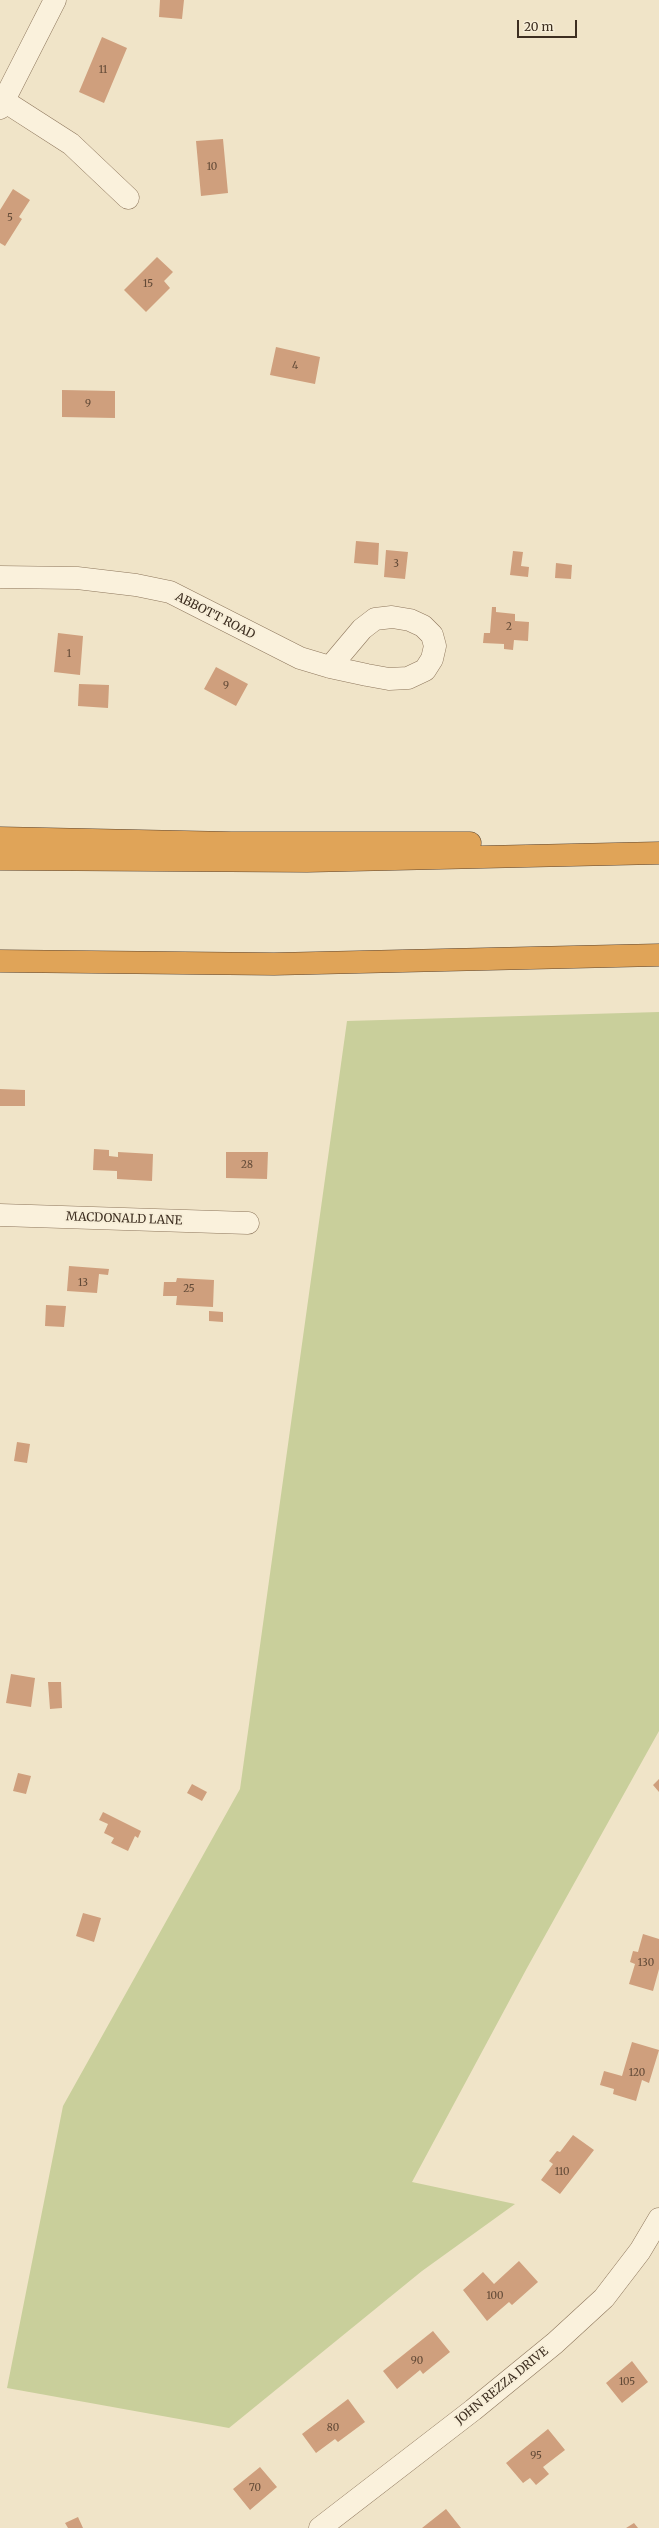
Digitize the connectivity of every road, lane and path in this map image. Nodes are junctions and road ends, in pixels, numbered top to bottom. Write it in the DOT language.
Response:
graph roads {
  1 [pos="55,0"];
  2 [pos="2,105"];
  3 [pos="128,198"];
  4 [pos="0,577"];
  5 [pos="330,667"];
  6 [pos="0,838"];
  7 [pos="659,842"];
  8 [pos="659,854"];
  9 [pos="0,858"];
  10 [pos="659,955"];
  11 [pos="0,961"];
  12 [pos="0,1215"];
  13 [pos="248,1223"];
  14 [pos="659,2219"];
  15 [pos="320,2528"];
  1 -- 2 [label="street"];
  2 -- 3 [label="street"];
  4 -- 5 [label="street, ABBOTT ROAD"];
  6 -- 7 [label="highway"];
  8 -- 9 [label="highway"];
  10 -- 11 [label="highway"];
  12 -- 13 [label="street, MACDONALD LANE"];
  14 -- 15 [label="street, JOHN REZZA DRIVE"];
}
